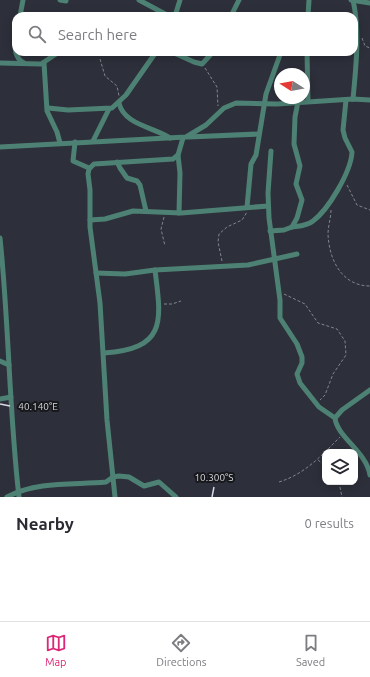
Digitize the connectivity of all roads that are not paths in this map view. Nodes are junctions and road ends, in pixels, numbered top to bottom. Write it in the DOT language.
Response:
graph roads {
  1 [pos="23,0"];
  2 [pos="60,0"];
  3 [pos="139,0"];
  4 [pos="180,0"];
  5 [pos="239,0"];
  6 [pos="309,0"];
  7 [pos="352,0"];
  8 [pos="66,1"];
  9 [pos="370,3"];
  10 [pos="160,10"];
  11 [pos="21,12"];
  12 [pos="163,12"];
  13 [pos="176,12"];
  14 [pos="233,12"];
  15 [pos="308,12"];
  16 [pos="355,12"];
  17 [pos="17,56"];
  18 [pos="54,56"];
  19 [pos="153,56"];
  20 [pos="181,56"];
  21 [pos="210,56"];
  22 [pos="280,56"];
  23 [pos="307,56"];
  24 [pos="356,56"];
  25 [pos="0,63"];
  26 [pos="25,63"];
  27 [pos="44,63"];
  28 [pos="307,68"];
  29 [pos="354,99"];
  30 [pos="346,100"];
  31 [pos="370,100"];
  32 [pos="310,101"];
  33 [pos="120,102"];
  34 [pos="265,103"];
  35 [pos="274,103"];
  36 [pos="298,104"];
  37 [pos="48,108"];
  38 [pos="109,109"];
  39 [pos="259,134"];
  40 [pos="184,137"];
  41 [pos="171,138"];
  42 [pos="93,141"];
  43 [pos="75,142"];
  44 [pos="60,143"];
  45 [pos="0,146"];
  46 [pos="271,151"];
  47 [pos="178,155"];
  48 [pos="117,162"];
  49 [pos="90,168"];
  50 [pos="268,206"];
  51 [pos="247,207"];
  52 [pos="146,211"];
  53 [pos="179,213"];
  54 [pos="90,220"];
  55 [pos="292,227"];
  56 [pos="270,231"];
  57 [pos="0,238"];
  58 [pos="297,254"];
  59 [pos="274,260"];
  60 [pos="155,270"];
  61 [pos="96,273"];
  62 [pos="104,353"];
  63 [pos="0,361"];
  64 [pos="9,365"];
  65 [pos="370,390"];
  66 [pos="11,397"];
  67 [pos="0,399"];
  68 [pos="335,418"];
  69 [pos="368,462"];
  70 [pos="370,475"];
  71 [pos="113,476"];
  72 [pos="18,495"];
  73 [pos="7,497"];
  74 [pos="115,497"];
  75 [pos="176,497"];
  1 -- 11 [label="street"];
  2 -- 8 [label="street"];
  3 -- 10 [label="street"];
  4 -- 13 [label="street"];
  5 -- 14 [label="street"];
  6 -- 15 [label="street"];
  7 -- 9 [label="street"];
  7 -- 16 [label="street"];
  10 -- 12 [label="street"];
  17 -- 26 [label="street"];
  18 -- 27 [label="street"];
  19 -- 33 [label="street"];
  20 -- 21 [label="street"];
  22 -- 34 [label="street"];
  23 -- 28 [label="street"];
  24 -- 29 [label="street"];
  25 -- 26 [label="street"];
  26 -- 27 [label="street"];
  27 -- 37 [label="street"];
  29 -- 30 [label="street"];
  29 -- 31 [label="street"];
  30 -- 32 [label="street"];
  30 -- 55 [label="street"];
  33 -- 38 [label="street"];
  33 -- 41 [label="street"];
  34 -- 35 [label="street"];
  34 -- 39 [label="street"];
  34 -- 40 [label="street"];
  36 -- 55 [label="street"];
  37 -- 38 [label="street"];
  37 -- 44 [label="street"];
  38 -- 42 [label="street"];
  39 -- 40 [label="street"];
  39 -- 51 [label="street"];
  40 -- 41 [label="street"];
  40 -- 47 [label="street"];
  41 -- 42 [label="street"];
  42 -- 43 [label="street"];
  43 -- 44 [label="street"];
  43 -- 49 [label="street"];
  44 -- 45 [label="street"];
  46 -- 50 [label="street"];
  47 -- 48 [label="street"];
  47 -- 53 [label="street"];
  48 -- 49 [label="street"];
  48 -- 52 [label="street"];
  49 -- 54 [label="street"];
  50 -- 51 [label="street"];
  50 -- 56 [label="street"];
  51 -- 53 [label="street"];
  52 -- 53 [label="street"];
  52 -- 54 [label="street"];
  54 -- 61 [label="street"];
  55 -- 56 [label="street"];
  56 -- 59 [label="street"];
  57 -- 64 [label="street"];
  58 -- 59 [label="street"];
  59 -- 60 [label="street"];
  59 -- 68 [label="street"];
  60 -- 61 [label="street"];
  60 -- 62 [label="street"];
  61 -- 62 [label="street"];
  62 -- 71 [label="street"];
  63 -- 64 [label="street"];
  64 -- 66 [label="street"];
  65 -- 68 [label="street"];
  66 -- 67 [label="street"];
  66 -- 72 [label="street"];
  68 -- 69 [label="street"];
  69 -- 70 [label="street"];
  71 -- 72 [label="street"];
  71 -- 74 [label="street"];
  71 -- 75 [label="street"];
  72 -- 73 [label="street"];
}
